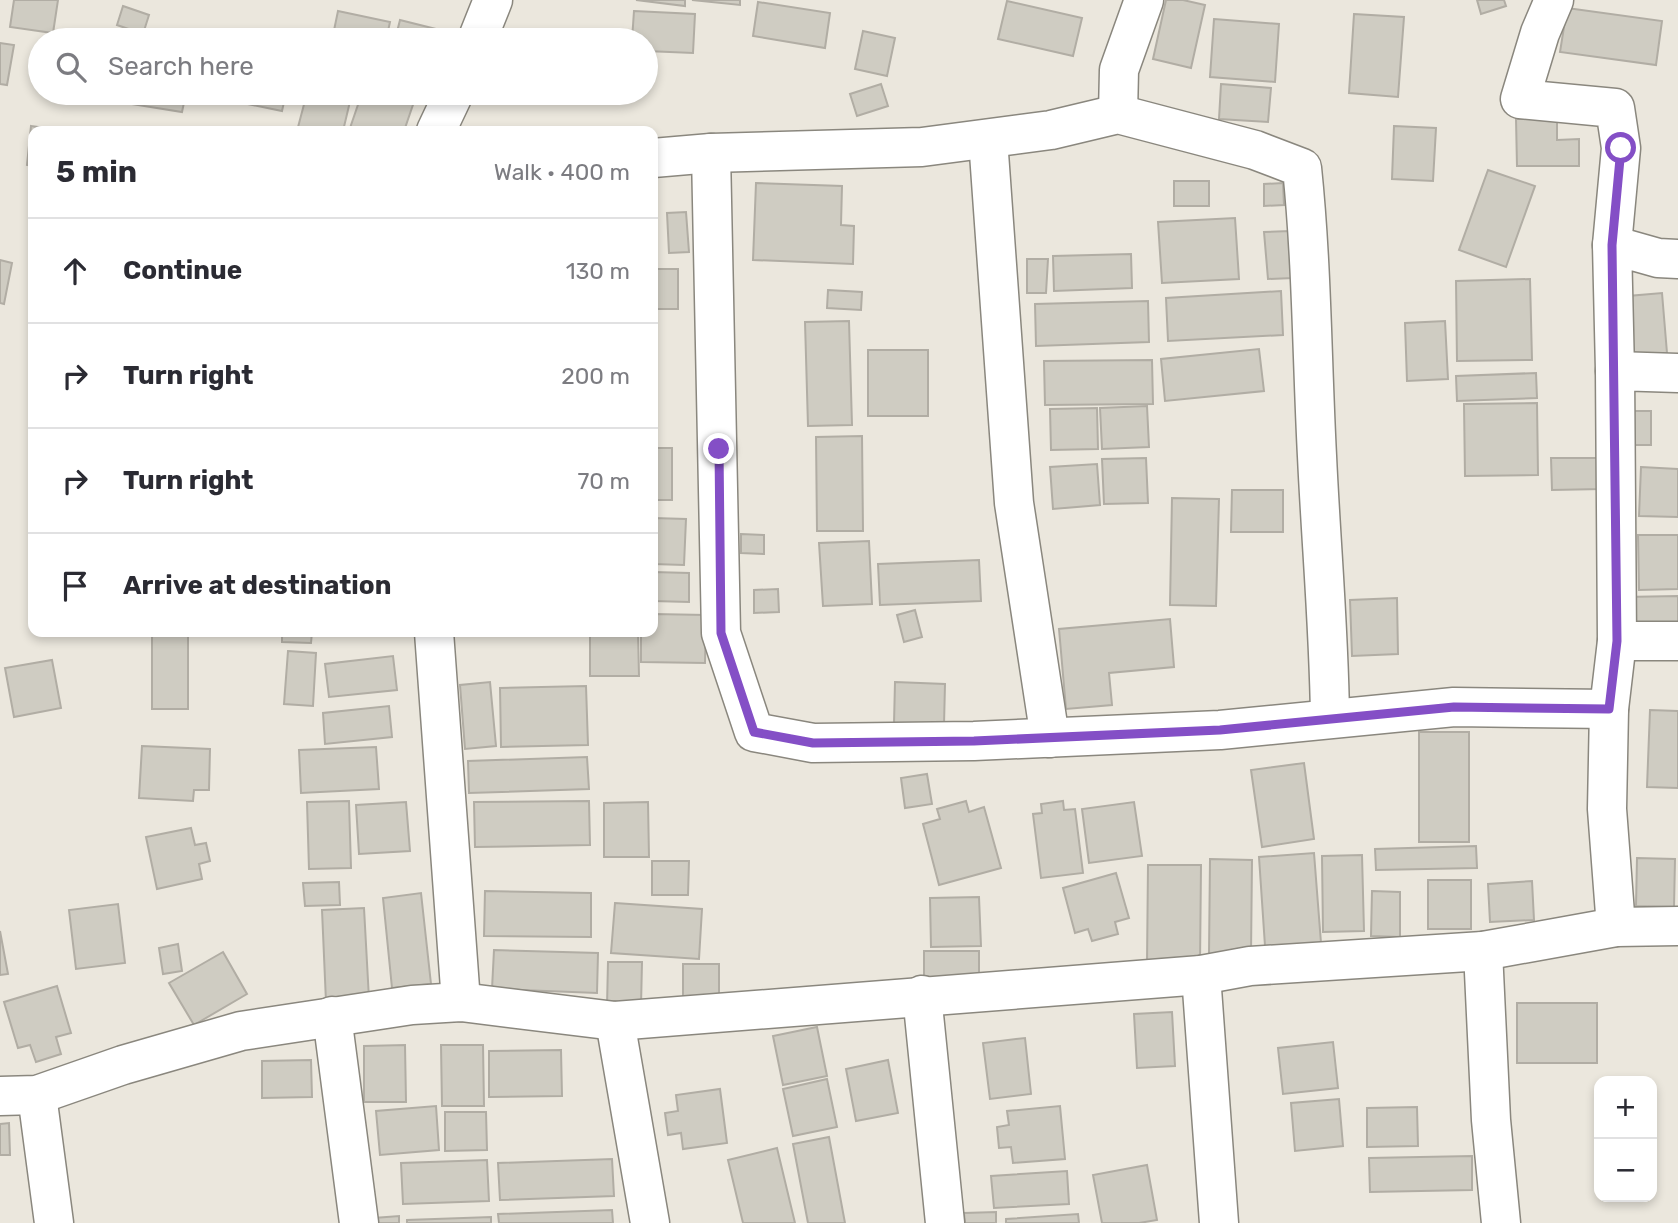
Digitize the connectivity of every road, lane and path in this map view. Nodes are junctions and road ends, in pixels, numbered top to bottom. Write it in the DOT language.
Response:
graph roads {
  1 [pos="494,0"];
  2 [pos="1144,0"];
  3 [pos="1554,0"];
  4 [pos="482,28"];
  5 [pos="448,105"];
  6 [pos="1118,114"];
  7 [pos="438,126"];
  8 [pos="988,139"];
  9 [pos="712,153"];
  10 [pos="658,158"];
  11 [pos="1612,245"];
  12 [pos="1678,259"];
  13 [pos="1615,371"];
  14 [pos="1678,373"];
  15 [pos="434,637"];
  16 [pos="1617,641"];
  17 [pos="1678,641"];
  18 [pos="1609,709"];
  19 [pos="1330,718"];
  20 [pos="1050,738"];
  21 [pos="1678,926"];
  22 [pos="1616,927"];
  23 [pos="1483,951"];
  24 [pos="1201,975"];
  25 [pos="922,995"];
  26 [pos="461,1002"];
  27 [pos="332,1016"];
  28 [pos="615,1021"];
  29 [pos="19,1096"];
  30 [pos="54,1223"];
  31 [pos="359,1223"];
  32 [pos="649,1223"];
  33 [pos="945,1223"];
  34 [pos="1219,1223"];
  35 [pos="1501,1223"];
  1 -- 4 [label="street"];
  2 -- 6 [label="street"];
  3 -- 11 [label="street"];
  5 -- 7 [label="street"];
  6 -- 8 [label="street"];
  6 -- 19 [label="street"];
  8 -- 9 [label="street"];
  8 -- 20 [label="street"];
  9 -- 10 [label="street"];
  9 -- 20 [label="street"];
  11 -- 12 [label="street"];
  11 -- 13 [label="street"];
  13 -- 14 [label="street"];
  13 -- 16 [label="street"];
  15 -- 26 [label="street"];
  16 -- 17 [label="street"];
  16 -- 18 [label="street"];
  18 -- 19 [label="street"];
  18 -- 22 [label="street"];
  19 -- 20 [label="street"];
  21 -- 22 [label="street"];
  22 -- 23 [label="street"];
  23 -- 24 [label="street"];
  23 -- 35 [label="street"];
  24 -- 25 [label="street"];
  24 -- 34 [label="street"];
  25 -- 28 [label="street"];
  25 -- 33 [label="street"];
  26 -- 27 [label="street"];
  26 -- 28 [label="street"];
  27 -- 29 [label="street"];
  27 -- 31 [label="street"];
  28 -- 32 [label="street"];
  29 -- 30 [label="street"];
}
